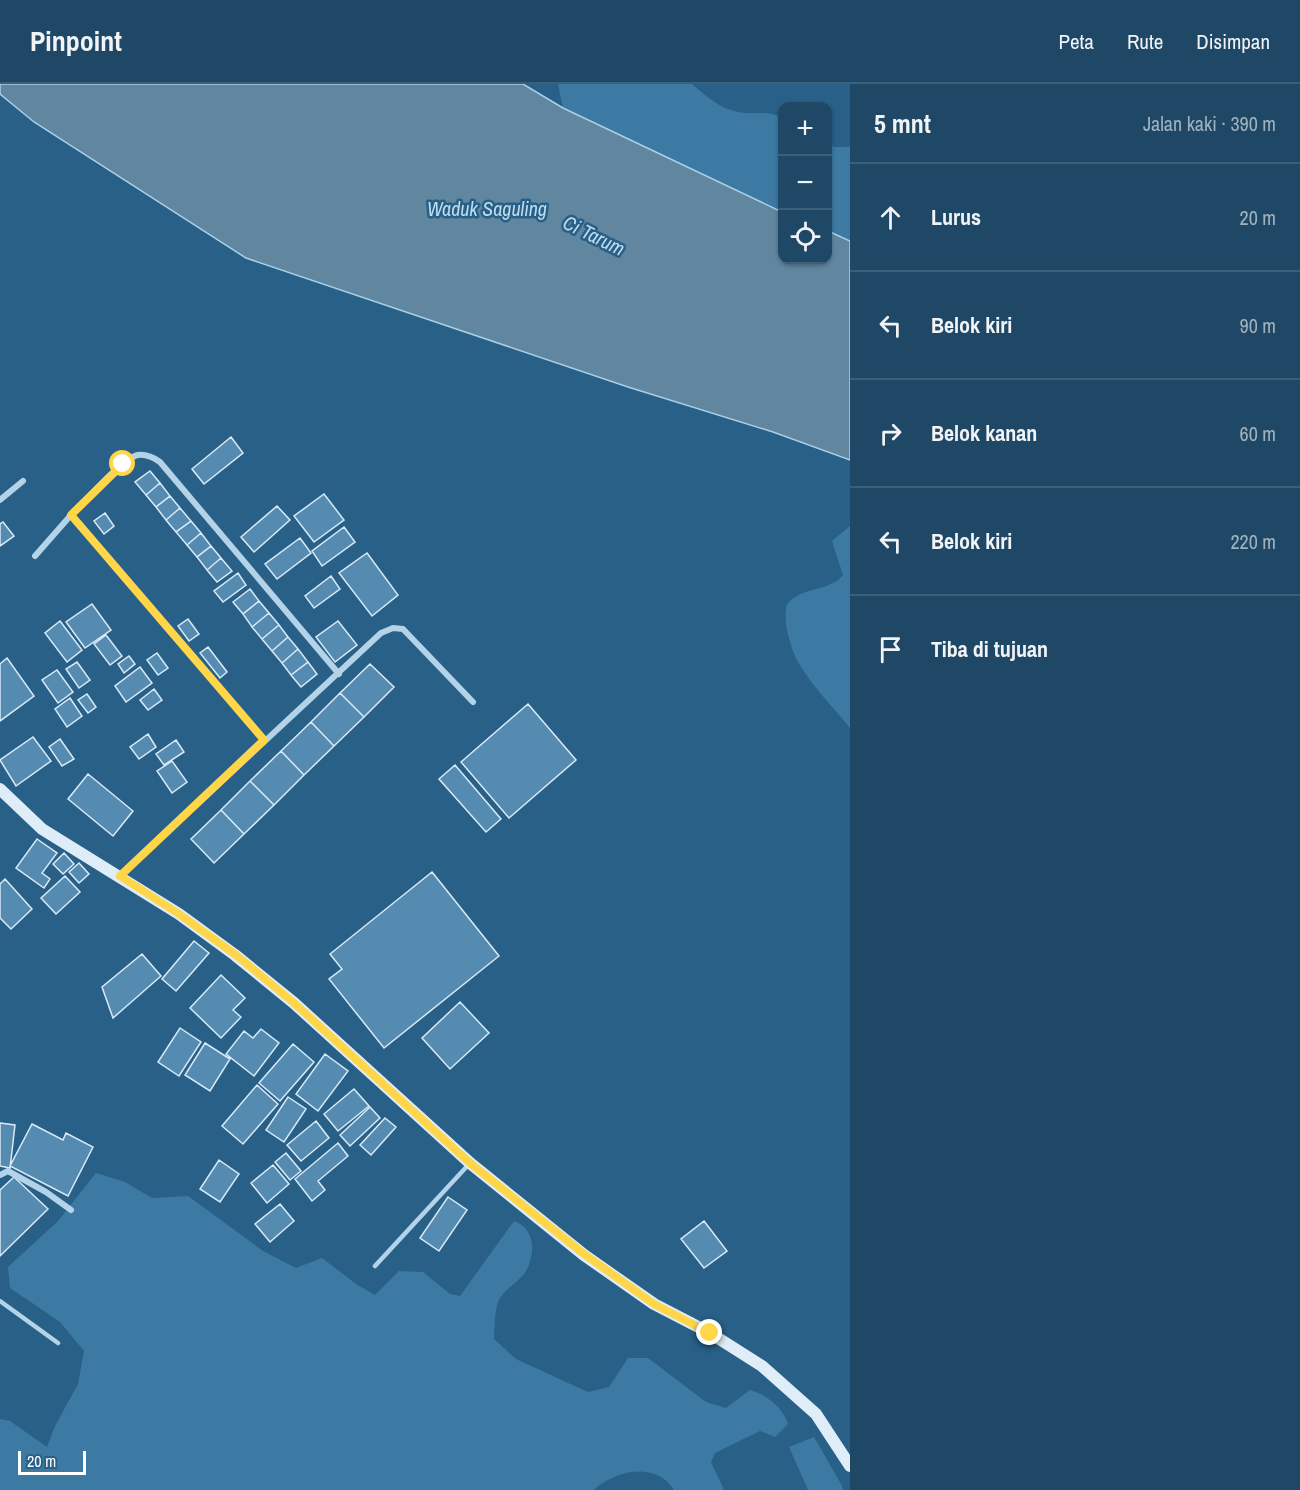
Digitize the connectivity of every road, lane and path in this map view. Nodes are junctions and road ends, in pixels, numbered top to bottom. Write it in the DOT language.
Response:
graph roads {
  1 [pos="23,482"];
  2 [pos="0,500"];
  3 [pos="71,515"];
  4 [pos="35,556"];
  5 [pos="339,674"];
  6 [pos="472,702"];
  7 [pos="264,740"];
  8 [pos="0,789"];
  9 [pos="120,876"];
  10 [pos="470,1163"];
  11 [pos="0,1175"];
  12 [pos="71,1210"];
  13 [pos="375,1266"];
  14 [pos="0,1301"];
  15 [pos="58,1343"];
  16 [pos="850,1466"];
  1 -- 2 [label="street"];
  3 -- 4 [label="street"];
  3 -- 5 [label="street"];
  3 -- 7 [label="street"];
  5 -- 6 [label="street"];
  5 -- 7 [label="street"];
  7 -- 9 [label="street"];
  8 -- 9 [label="street"];
  9 -- 10 [label="street"];
  10 -- 13 [label="lane"];
  10 -- 16 [label="street"];
  11 -- 12 [label="street"];
  14 -- 15 [label="lane"];
}
